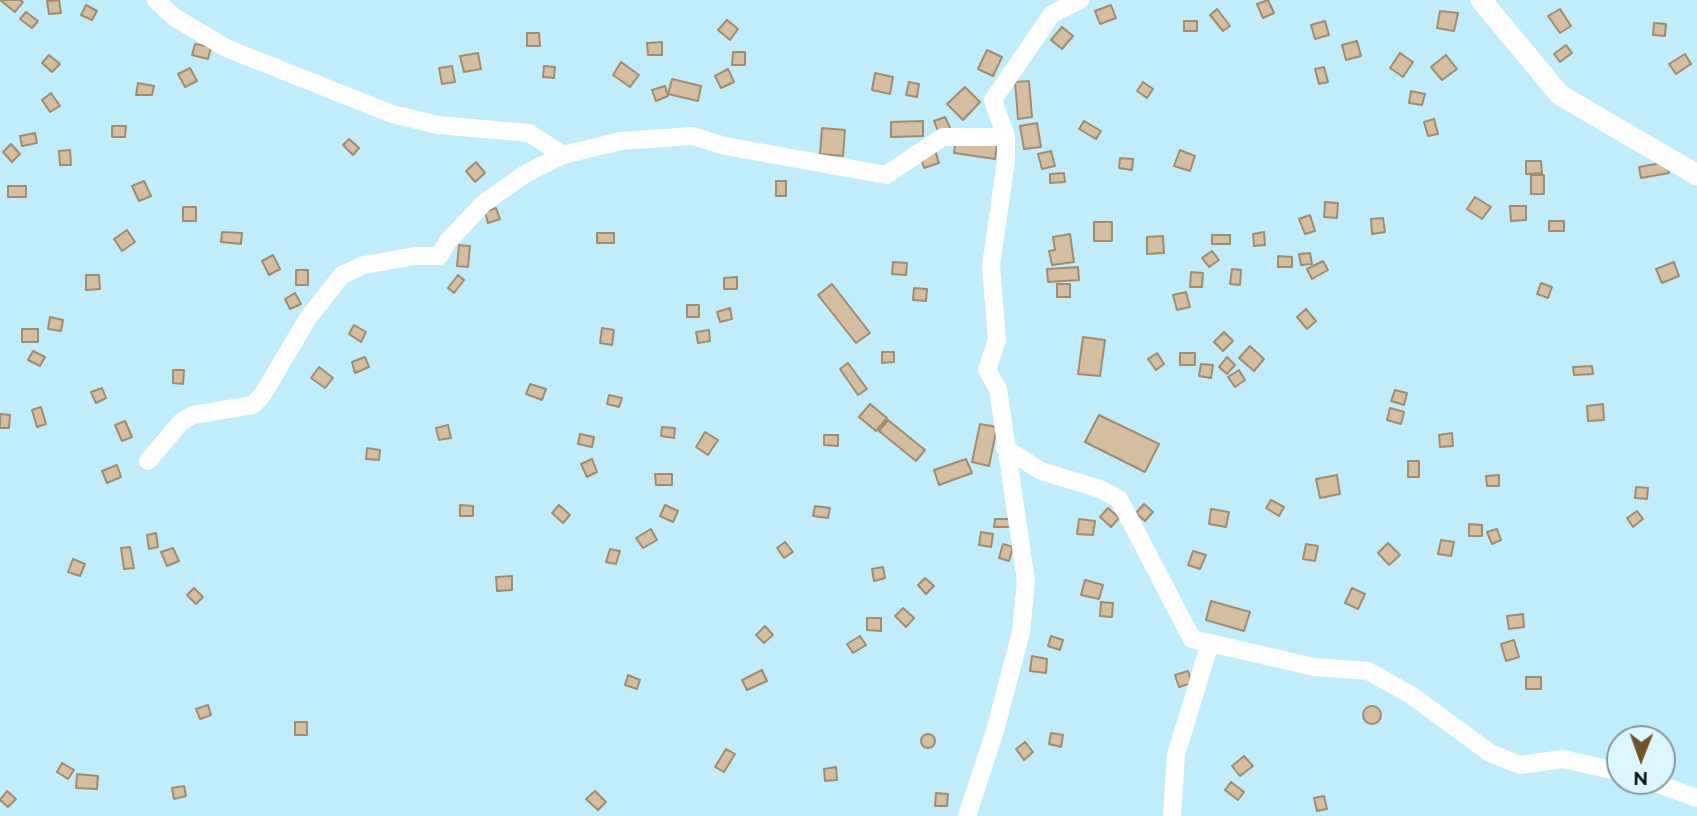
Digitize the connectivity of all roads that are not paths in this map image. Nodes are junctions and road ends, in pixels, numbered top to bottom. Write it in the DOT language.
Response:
graph roads {
  1 [pos="156,0"];
  2 [pos="1080,0"];
  3 [pos="1481,0"];
  4 [pos="1006,138"];
  5 [pos="563,155"];
  6 [pos="1697,175"];
  7 [pos="1005,448"];
  8 [pos="148,461"];
  9 [pos="1210,643"];
  10 [pos="1606,769"];
  11 [pos="1676,790"];
  12 [pos="1697,798"];
  13 [pos="967,816"];
  14 [pos="1172,816"];
  1 -- 5 [label="street"];
  2 -- 4 [label="street"];
  3 -- 6 [label="street"];
  4 -- 5 [label="street"];
  4 -- 7 [label="street"];
  5 -- 8 [label="street"];
  7 -- 9 [label="street"];
  7 -- 13 [label="street"];
  9 -- 10 [label="street"];
  9 -- 14 [label="street"];
  11 -- 12 [label="street"];
}
